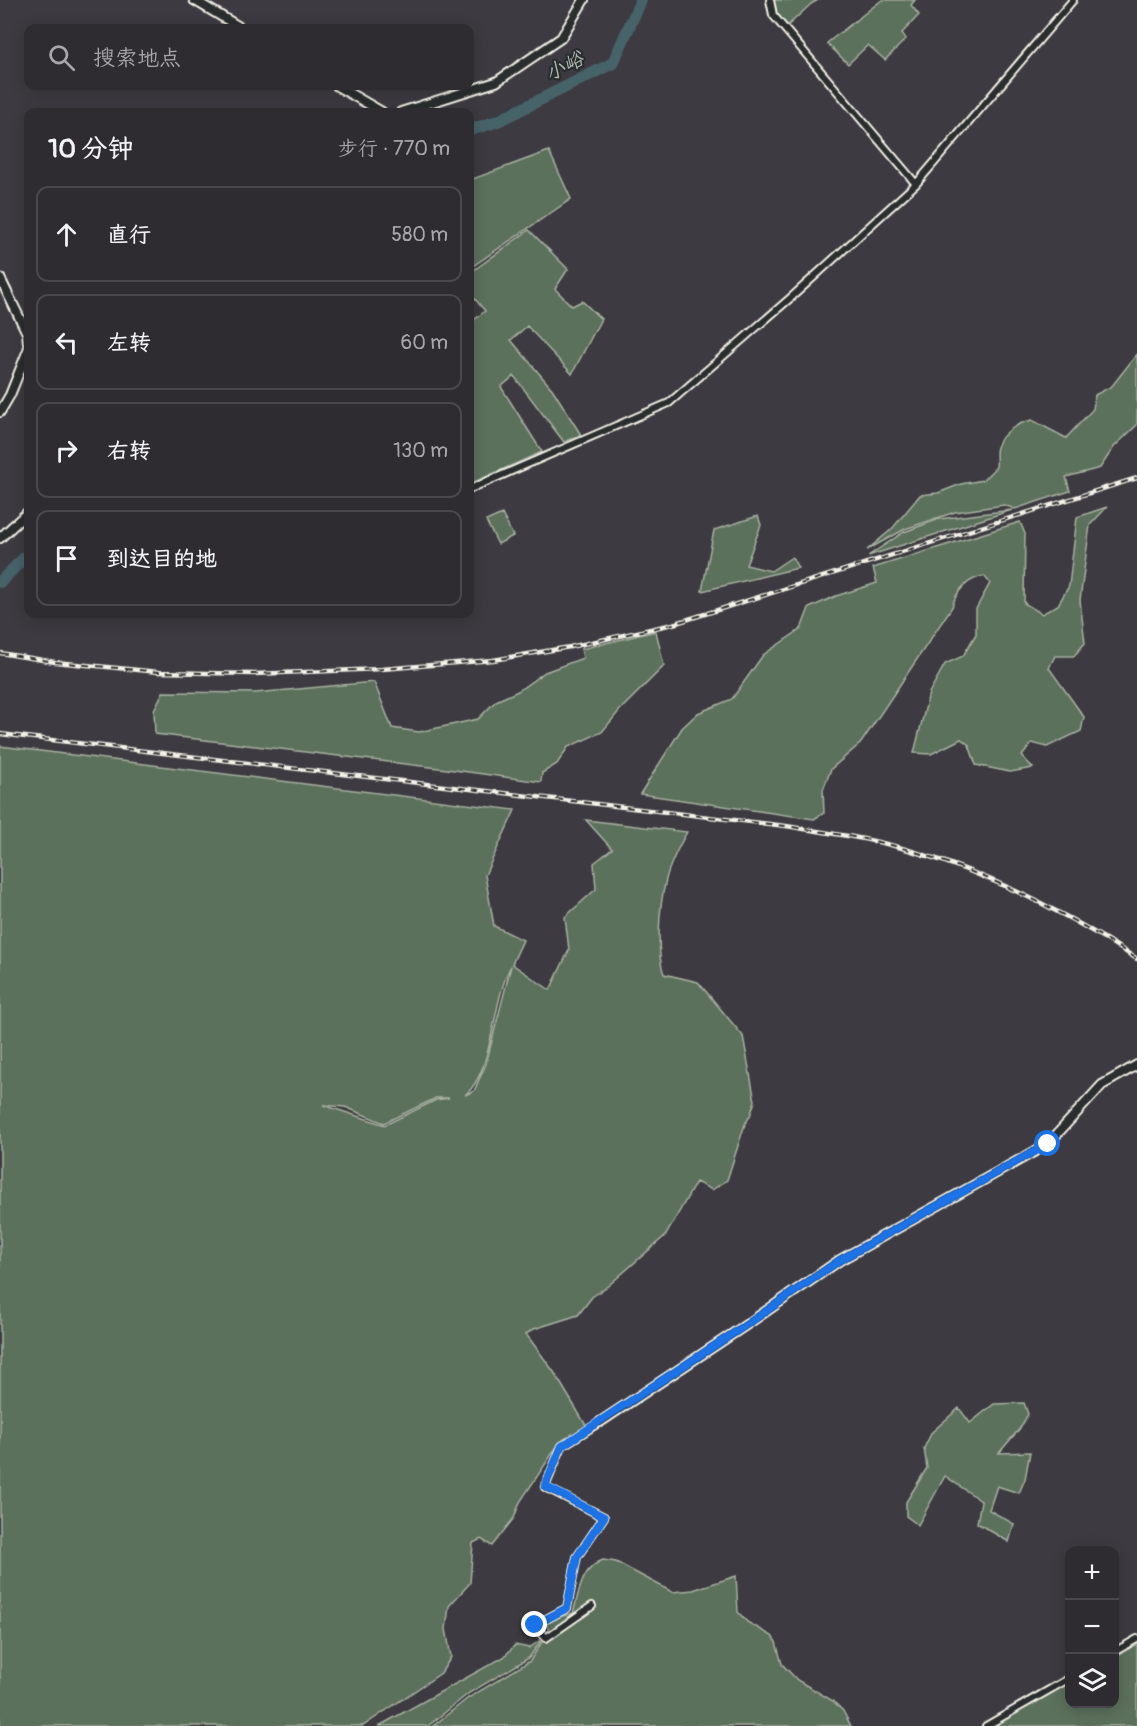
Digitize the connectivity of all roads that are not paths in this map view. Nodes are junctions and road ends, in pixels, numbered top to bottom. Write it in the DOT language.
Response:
graph roads {
  1 [pos="194,0"];
  2 [pos="584,0"];
  3 [pos="770,0"];
  4 [pos="1073,0"];
  5 [pos="235,24"];
  6 [pos="474,89"];
  7 [pos="344,90"];
  8 [pos="471,90"];
  9 [pos="375,108"];
  10 [pos="414,108"];
  11 [pos="915,184"];
  12 [pos="0,278"];
  13 [pos="24,327"];
  14 [pos="24,360"];
  15 [pos="0,412"];
  16 [pos="474,487"];
  17 [pos="24,516"];
  18 [pos="0,538"];
  19 [pos="1137,1065"];
  20 [pos="600,1422"];
  21 [pos="592,1606"];
  22 [pos="1137,1639"];
  23 [pos="1119,1649"];
  24 [pos="1065,1681"];
  25 [pos="986,1726"];
  1 -- 5 [label="street"];
  2 -- 6 [label="street"];
  3 -- 11 [label="street"];
  4 -- 11 [label="street"];
  7 -- 9 [label="street"];
  8 -- 10 [label="street"];
  11 -- 16 [label="street"];
  12 -- 13 [label="street"];
  14 -- 15 [label="street"];
  17 -- 18 [label="street"];
  19 -- 20 [label="street"];
  20 -- 21 [label="street"];
  22 -- 23 [label="street"];
  24 -- 25 [label="street"];
}
